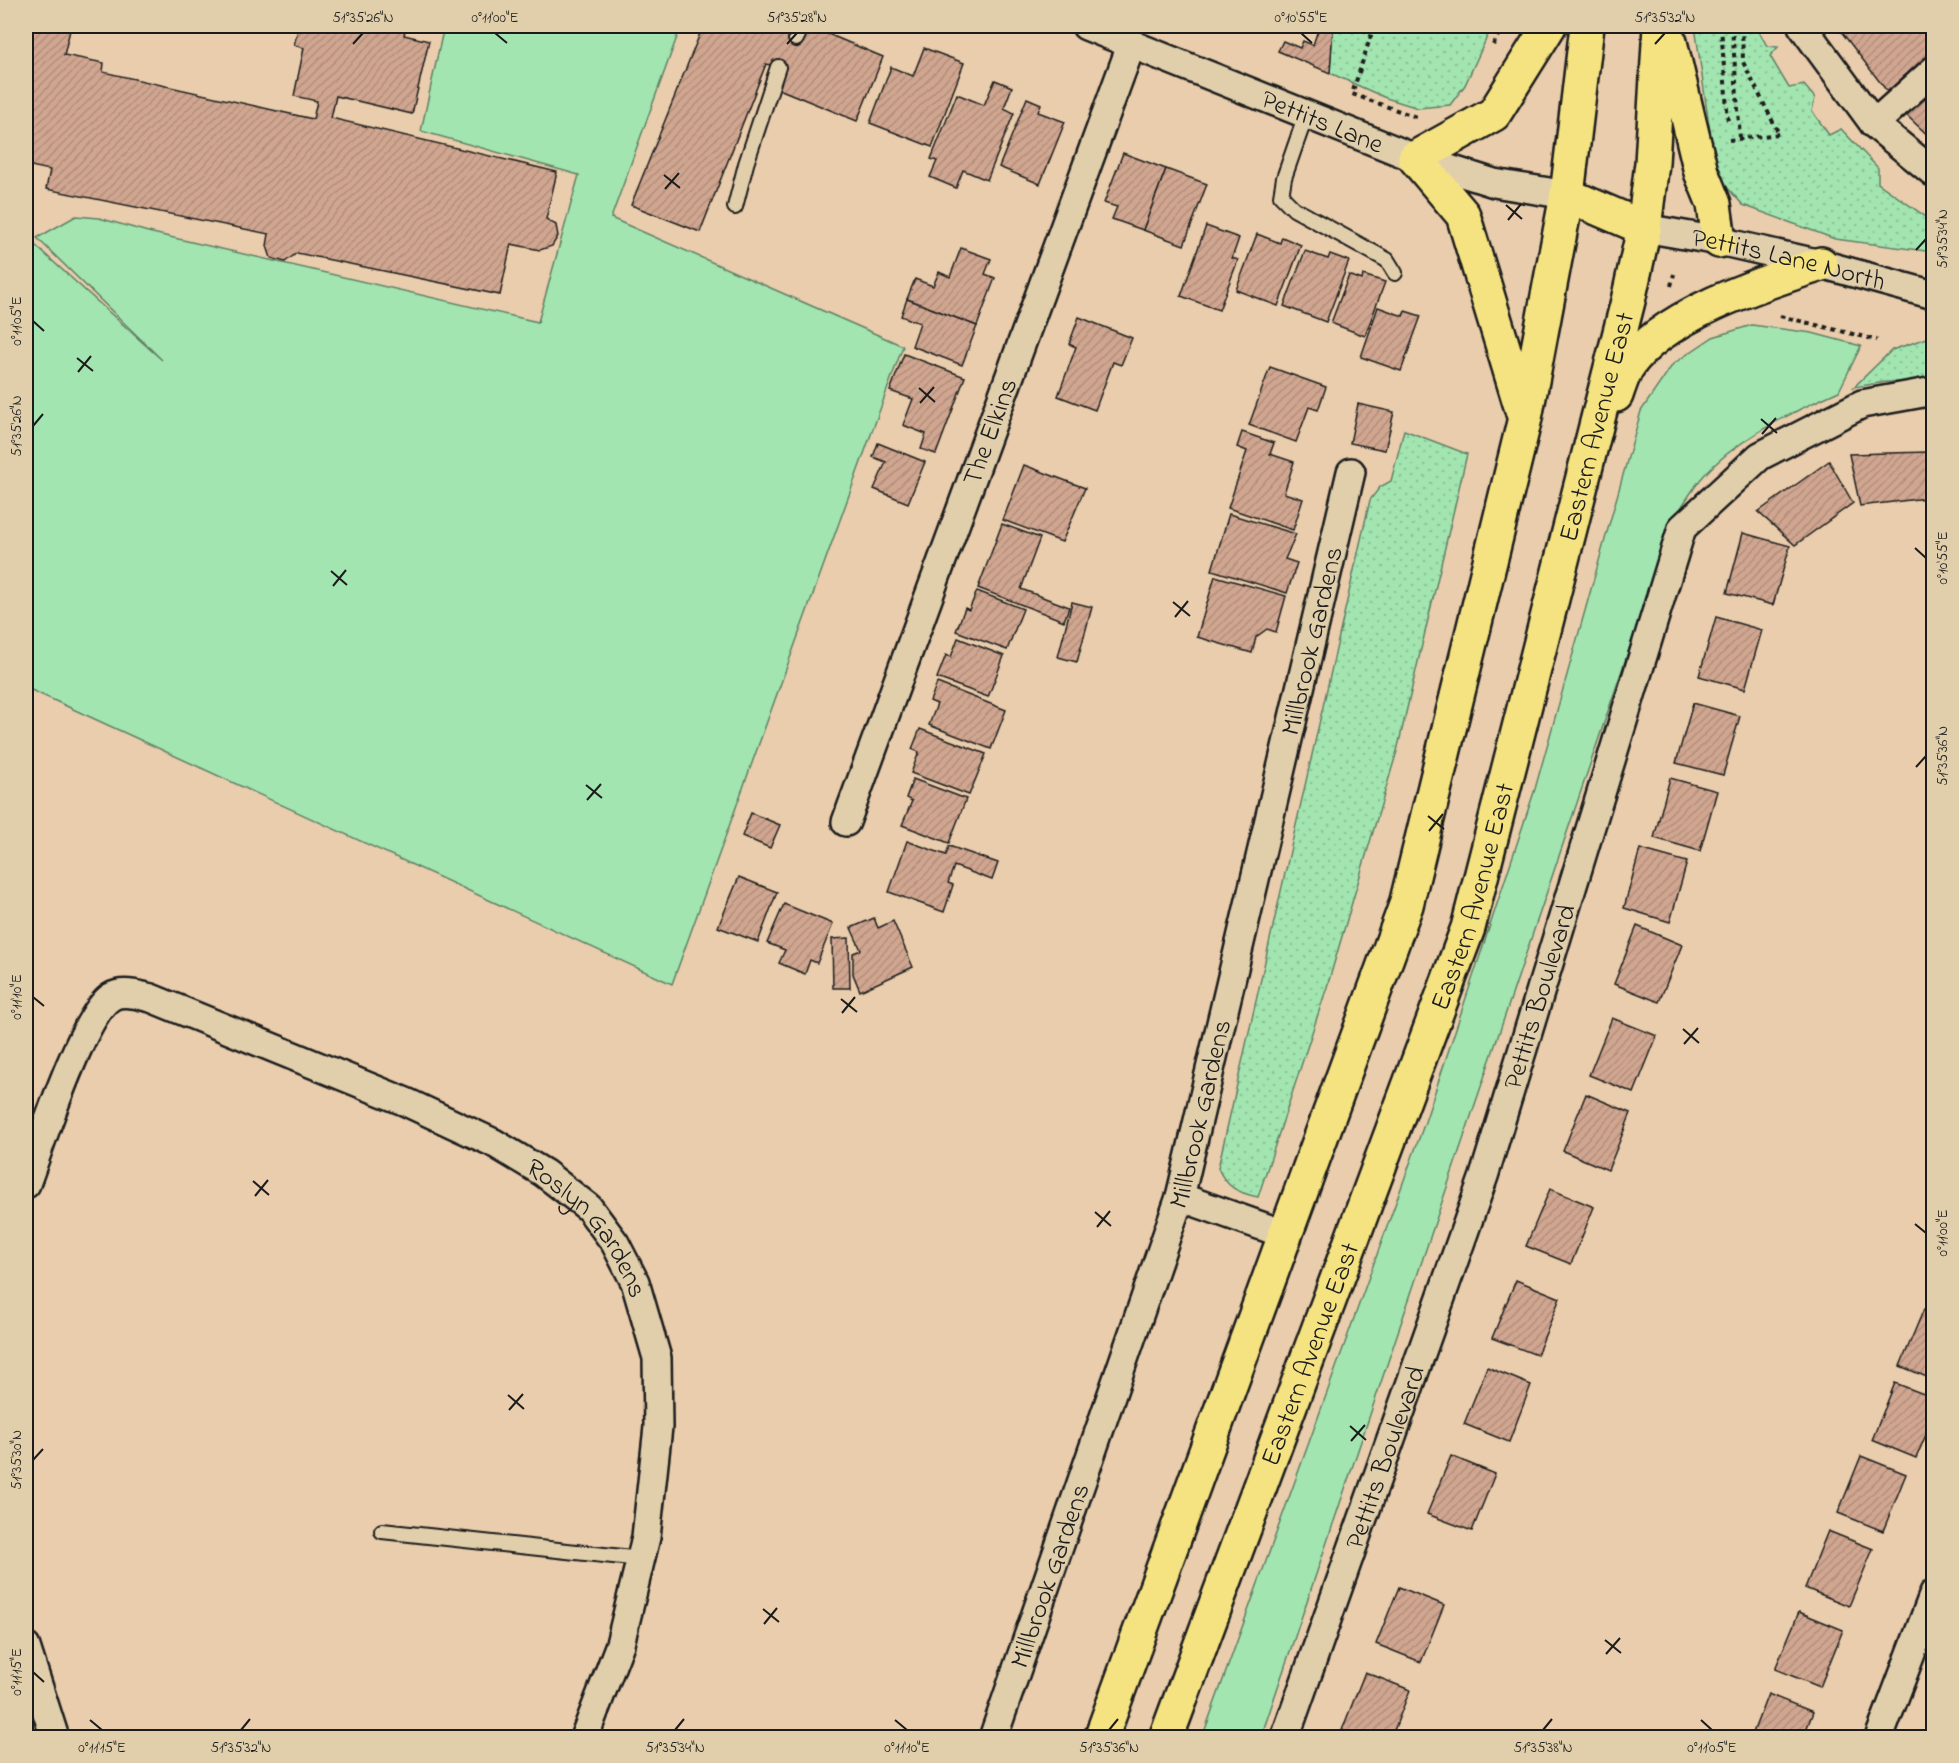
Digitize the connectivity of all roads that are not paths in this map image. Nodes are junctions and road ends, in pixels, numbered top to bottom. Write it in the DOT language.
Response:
graph roads {
  1 [pos="802,26"];
  2 [pos="1086,26"];
  3 [pos="1550,26"];
  4 [pos="1587,26"];
  5 [pos="1660,26"];
  6 [pos="1666,26"];
  7 [pos="1802,26"];
  8 [pos="796,39"];
  9 [pos="1132,43"];
  10 [pos="778,67"];
  11 [pos="1934,70"];
  12 [pos="1307,112"];
  13 [pos="1874,124"];
  14 [pos="1415,158"];
  15 [pos="1934,173"];
  16 [pos="1567,195"];
  17 [pos="735,207"];
  18 [pos="1644,228"];
  19 [pos="1719,241"];
  20 [pos="1821,264"];
  21 [pos="1395,273"];
  22 [pos="1934,295"];
  23 [pos="1934,391"];
  24 [pos="1524,418"];
  25 [pos="1586,465"];
  26 [pos="1351,472"];
  27 [pos="846,822"];
  28 [pos="26,1184"];
  29 [pos="1180,1197"];
  30 [pos="1284,1234"];
  31 [pos="382,1531"];
  32 [pos="641,1560"];
  33 [pos="1934,1593"];
  34 [pos="26,1647"];
  35 [pos="55,1737"];
  36 [pos="584,1737"];
  37 [pos="993,1737"];
  38 [pos="1101,1737"];
  39 [pos="1166,1737"];
  40 [pos="1285,1737"];
  41 [pos="1879,1737"];
  1 -- 8 [label="lane"];
  2 -- 9 [label="street, Pettits Lane"];
  3 -- 14 [label="highway"];
  4 -- 16 [label="highway"];
  5 -- 18 [label="highway, Eastern Avenue East"];
  6 -- 19 [label="highway"];
  7 -- 13 [label="street"];
  9 -- 12 [label="street, Pettits Lane"];
  9 -- 27 [label="street, The Elkins"];
  10 -- 17 [label="lane"];
  11 -- 13 [label="street"];
  12 -- 14 [label="street, Pettits Lane"];
  12 -- 21 [label="lane"];
  13 -- 15 [label="street"];
  14 -- 16 [label="street, Pettits Lane"];
  14 -- 24 [label="highway"];
  16 -- 18 [label="highway"];
  16 -- 24 [label="highway"];
  18 -- 19 [label="street, Pettits Lane North"];
  18 -- 25 [label="highway, Eastern Avenue East"];
  19 -- 20 [label="street, Pettits Lane North"];
  20 -- 22 [label="street, Pettits Lane North"];
  20 -- 25 [label="highway"];
  23 -- 40 [label="street, Pettits Boulevard"];
  24 -- 30 [label="highway"];
  25 -- 39 [label="highway, Eastern Avenue East"];
  26 -- 29 [label="street, Millbrook Gardens"];
  28 -- 32 [label="street, Roslyn Gardens"];
  29 -- 30 [label="street"];
  29 -- 37 [label="street, Millbrook Gardens"];
  30 -- 38 [label="highway"];
  31 -- 32 [label="lane"];
  32 -- 36 [label="street, Roslyn Gardens"];
  33 -- 41 [label="street"];
  34 -- 35 [label="street"];
}
